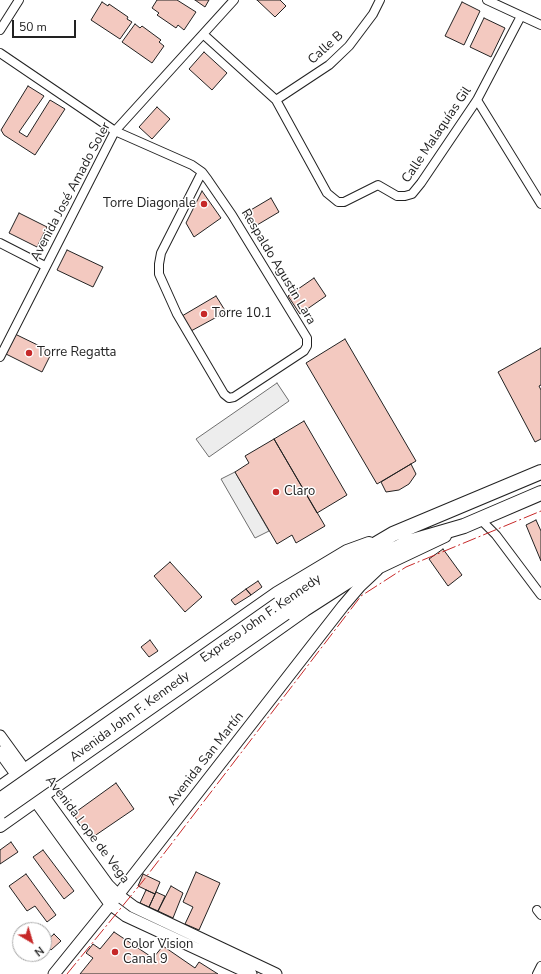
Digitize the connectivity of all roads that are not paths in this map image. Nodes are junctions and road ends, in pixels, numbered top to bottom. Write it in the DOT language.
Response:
graph roads {
  1 [pos="19,0"];
  2 [pos="234,0"];
  3 [pos="380,0"];
  4 [pos="487,0"];
  5 [pos="521,16"];
  6 [pos="541,25"];
  7 [pos="0,30"];
  8 [pos="203,34"];
  9 [pos="0,53"];
  10 [pos="276,100"];
  11 [pos="477,100"];
  12 [pos="115,131"];
  13 [pos="202,172"];
  14 [pos="541,204"];
  15 [pos="0,243"];
  16 [pos="45,266"];
  17 [pos="0,357"];
  18 [pos="541,472"];
  19 [pos="541,494"];
  20 [pos="480,519"];
  21 [pos="464,526"];
  22 [pos="393,534"];
  23 [pos="384,564"];
  24 [pos="541,595"];
  25 [pos="282,609"];
  26 [pos="99,717"];
  27 [pos="0,736"];
  28 [pos="118,742"];
  29 [pos="0,752"];
  30 [pos="21,773"];
  31 [pos="0,787"];
  32 [pos="0,794"];
  33 [pos="40,799"];
  34 [pos="0,800"];
  35 [pos="0,812"];
  36 [pos="0,818"];
  37 [pos="0,826"];
  38 [pos="118,895"];
  39 [pos="110,904"];
  40 [pos="541,966"];
  41 [pos="54,974"];
  42 [pos="251,974"];
  43 [pos="275,974"];
  44 [pos="537,974"];
  1 -- 7 [label="street"];
  2 -- 8 [label="street, Avenida José Amado Soler"];
  3 -- 10 [label="street, Calle B"];
  4 -- 5 [label="street"];
  5 -- 6 [label="street"];
  5 -- 11 [label="street, Calle Malaquías Gil"];
  8 -- 10 [label="street, Calle Malaquías Gil"];
  8 -- 12 [label="street, Avenida José Amado Soler"];
  9 -- 12 [label="street"];
  10 -- 11 [label="street, Calle Malaquías Gil"];
  11 -- 14 [label="street"];
  12 -- 13 [label="street"];
  12 -- 16 [label="street, Avenida José Amado Soler"];
  13 -- 13 [label="street, Respaldo Agustin Lara"];
  15 -- 16 [label="street"];
  16 -- 17 [label="street, Avenida José Amado Soler"];
  18 -- 22 [label="highway, Expreso John F. Kennedy"];
  19 -- 20 [label="highway, Expreso John F. Kennedy"];
  20 -- 21 [label="highway, Expreso John F. Kennedy"];
  20 -- 24 [label="street"];
  21 -- 23 [label="main road, Avenida John F. Kennedy"];
  21 -- 25 [label="highway, Expreso John F. Kennedy"];
  22 -- 25 [label="highway, Expreso John F. Kennedy"];
  22 -- 26 [label="main road, Avenida John F. Kennedy"];
  23 -- 28 [label="main road, Avenida John F. Kennedy"];
  23 -- 38 [label="main road, Avenida San Martín"];
  25 -- 34 [label="highway, Expreso John F. Kennedy, bridge"];
  25 -- 35 [label="highway, Expreso John F. Kennedy, bridge"];
  26 -- 28 [label="main road"];
  26 -- 30 [label="main road, Avenida John F. Kennedy"];
  27 -- 30 [label="main road, Avenida Lope de Vega"];
  28 -- 33 [label="main road, Avenida John F. Kennedy"];
  29 -- 30 [label="main road, Avenida Lope de Vega"];
  30 -- 31 [label="main road, Avenida John F. Kennedy"];
  30 -- 33 [label="main road, Avenida Lope de Vega"];
  32 -- 36 [label="main road"];
  33 -- 37 [label="main road, Avenida John F. Kennedy"];
  33 -- 38 [label="main road, Avenida Lope de Vega"];
  33 -- 39 [label="main road, Avenida Lope de Vega"];
  38 -- 39 [label="main road, Avenida San Martín"];
  38 -- 43 [label="main road, Avenida Lope de Vega"];
  39 -- 41 [label="main road, Avenida San Martín"];
  39 -- 42 [label="main road, Avenida Lope de Vega"];
  40 -- 44 [label="street"];
}
